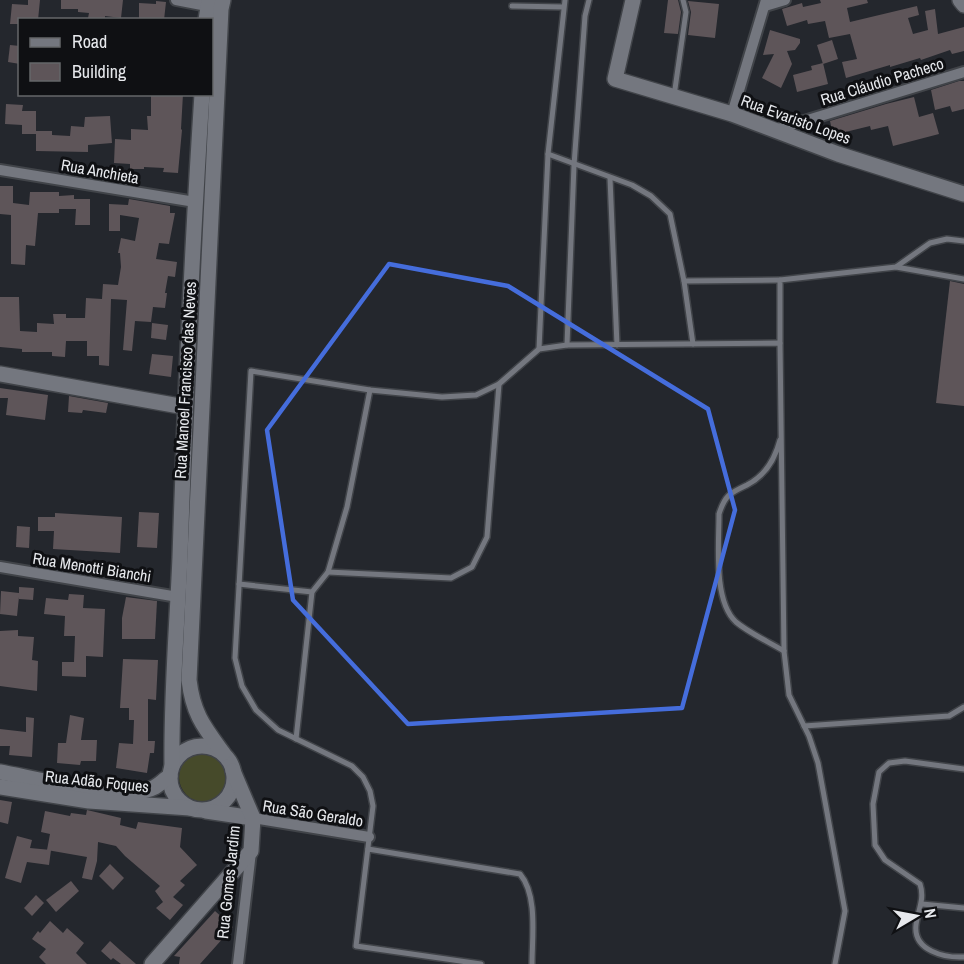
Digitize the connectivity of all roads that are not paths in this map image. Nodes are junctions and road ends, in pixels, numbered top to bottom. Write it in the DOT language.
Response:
graph roads {
  1 [pos="176,0"];
  2 [pos="223,0"];
  3 [pos="565,0"];
  4 [pos="589,0"];
  5 [pos="633,0"];
  6 [pos="683,0"];
  7 [pos="785,0"];
  8 [pos="960,0"];
  9 [pos="766,3"];
  10 [pos="964,5"];
  11 [pos="512,6"];
  12 [pos="564,7"];
  13 [pos="207,8"];
  14 [pos="964,72"];
  15 [pos="201,96"];
  16 [pos="673,97"];
  17 [pos="732,114"];
  18 [pos="775,130"];
  19 [pos="548,154"];
  20 [pos="574,165"];
  21 [pos="0,170"];
  22 [pos="610,178"];
  23 [pos="964,194"];
  24 [pos="195,202"];
  25 [pos="964,241"];
  26 [pos="896,267"];
  27 [pos="964,279"];
  28 [pos="780,280"];
  29 [pos="684,281"];
  30 [pos="693,344"];
  31 [pos="780,344"];
  32 [pos="567,345"];
  33 [pos="617,345"];
  34 [pos="539,349"];
  35 [pos="0,374"];
  36 [pos="499,384"];
  37 [pos="370,390"];
  38 [pos="185,407"];
  39 [pos="782,435"];
  40 [pos="0,567"];
  41 [pos="328,572"];
  42 [pos="239,584"];
  43 [pos="312,592"];
  44 [pos="178,597"];
  45 [pos="784,651"];
  46 [pos="964,707"];
  47 [pos="804,726"];
  48 [pos="296,739"];
  49 [pos="223,753"];
  50 [pos="964,769"];
  51 [pos="171,771"];
  52 [pos="234,771"];
  53 [pos="0,772"];
  54 [pos="0,787"];
  55 [pos="195,809"];
  56 [pos="253,818"];
  57 [pos="369,837"];
  58 [pos="368,849"];
  59 [pos="251,851"];
  60 [pos="922,904"];
  61 [pos="964,908"];
  62 [pos="964,957"];
  63 [pos="152,964"];
  64 [pos="238,964"];
  65 [pos="481,964"];
  66 [pos="532,964"];
  67 [pos="836,964"];
  1 -- 13 [label="street"];
  2 -- 49 [label="main road, Rua Manoel Francisco das Neves"];
  3 -- 12 [label="lane"];
  4 -- 20 [label="lane"];
  5 -- 16 [label="main road, Rua Evaristo Lopes"];
  6 -- 16 [label="lane"];
  7 -- 9 [label="street"];
  8 -- 10 [label="main road"];
  9 -- 17 [label="street"];
  11 -- 12 [label="lane"];
  12 -- 19 [label="lane"];
  14 -- 18 [label="street, Rua Cláudio Pacheco"];
  15 -- 24 [label="main road, Rua Manoel Francisco das Neves"];
  16 -- 17 [label="main road, Rua Evaristo Lopes"];
  17 -- 18 [label="main road, Rua Evaristo Lopes"];
  18 -- 23 [label="main road, Rua Evaristo Lopes"];
  19 -- 20 [label="lane"];
  19 -- 34 [label="lane"];
  20 -- 22 [label="lane"];
  20 -- 32 [label="lane"];
  21 -- 24 [label="street, Rua Anchieta"];
  22 -- 29 [label="lane"];
  22 -- 33 [label="lane"];
  24 -- 38 [label="main road, Rua Manoel Francisco das Neves"];
  25 -- 26 [label="lane"];
  26 -- 27 [label="lane"];
  26 -- 28 [label="lane"];
  28 -- 29 [label="lane"];
  28 -- 31 [label="lane"];
  29 -- 30 [label="lane"];
  30 -- 31 [label="lane"];
  30 -- 33 [label="lane"];
  31 -- 39 [label="lane"];
  32 -- 33 [label="lane"];
  32 -- 34 [label="lane"];
  34 -- 36 [label="lane"];
  35 -- 38 [label="main road"];
  36 -- 37 [label="lane"];
  36 -- 41 [label="lane"];
  37 -- 41 [label="lane"];
  37 -- 42 [label="lane"];
  38 -- 44 [label="main road, Rua Manoel Francisco das Neves"];
  39 -- 45 [label="lane"];
  39 -- 45 [label="lane"];
  40 -- 44 [label="street, Rua Menotti Bianchi"];
  41 -- 43 [label="lane"];
  42 -- 43 [label="lane"];
  42 -- 48 [label="lane"];
  43 -- 48 [label="lane"];
  44 -- 51 [label="main road, Rua Manoel Francisco das Neves"];
  45 -- 47 [label="lane"];
  46 -- 47 [label="lane"];
  47 -- 67 [label="lane"];
  48 -- 57 [label="lane"];
  49 -- 51 [label="main road"];
  49 -- 52 [label="main road"];
  50 -- 60 [label="lane"];
  51 -- 53 [label="main road, Rua Adão Foques"];
  51 -- 55 [label="main road"];
  52 -- 55 [label="main road"];
  52 -- 56 [label="main road, Rua Gomes Jardim"];
  54 -- 55 [label="main road, Rua Adão Foques"];
  55 -- 56 [label="main road, Rua Adão Foques"];
  56 -- 57 [label="street, Rua São Geraldo"];
  56 -- 59 [label="main road, Rua Gomes Jardim"];
  57 -- 58 [label="lane"];
  58 -- 65 [label="lane"];
  58 -- 66 [label="lane"];
  59 -- 63 [label="main road"];
  59 -- 64 [label="street, Rua Gomes Jardim"];
  60 -- 61 [label="lane"];
  60 -- 62 [label="lane"];
}
